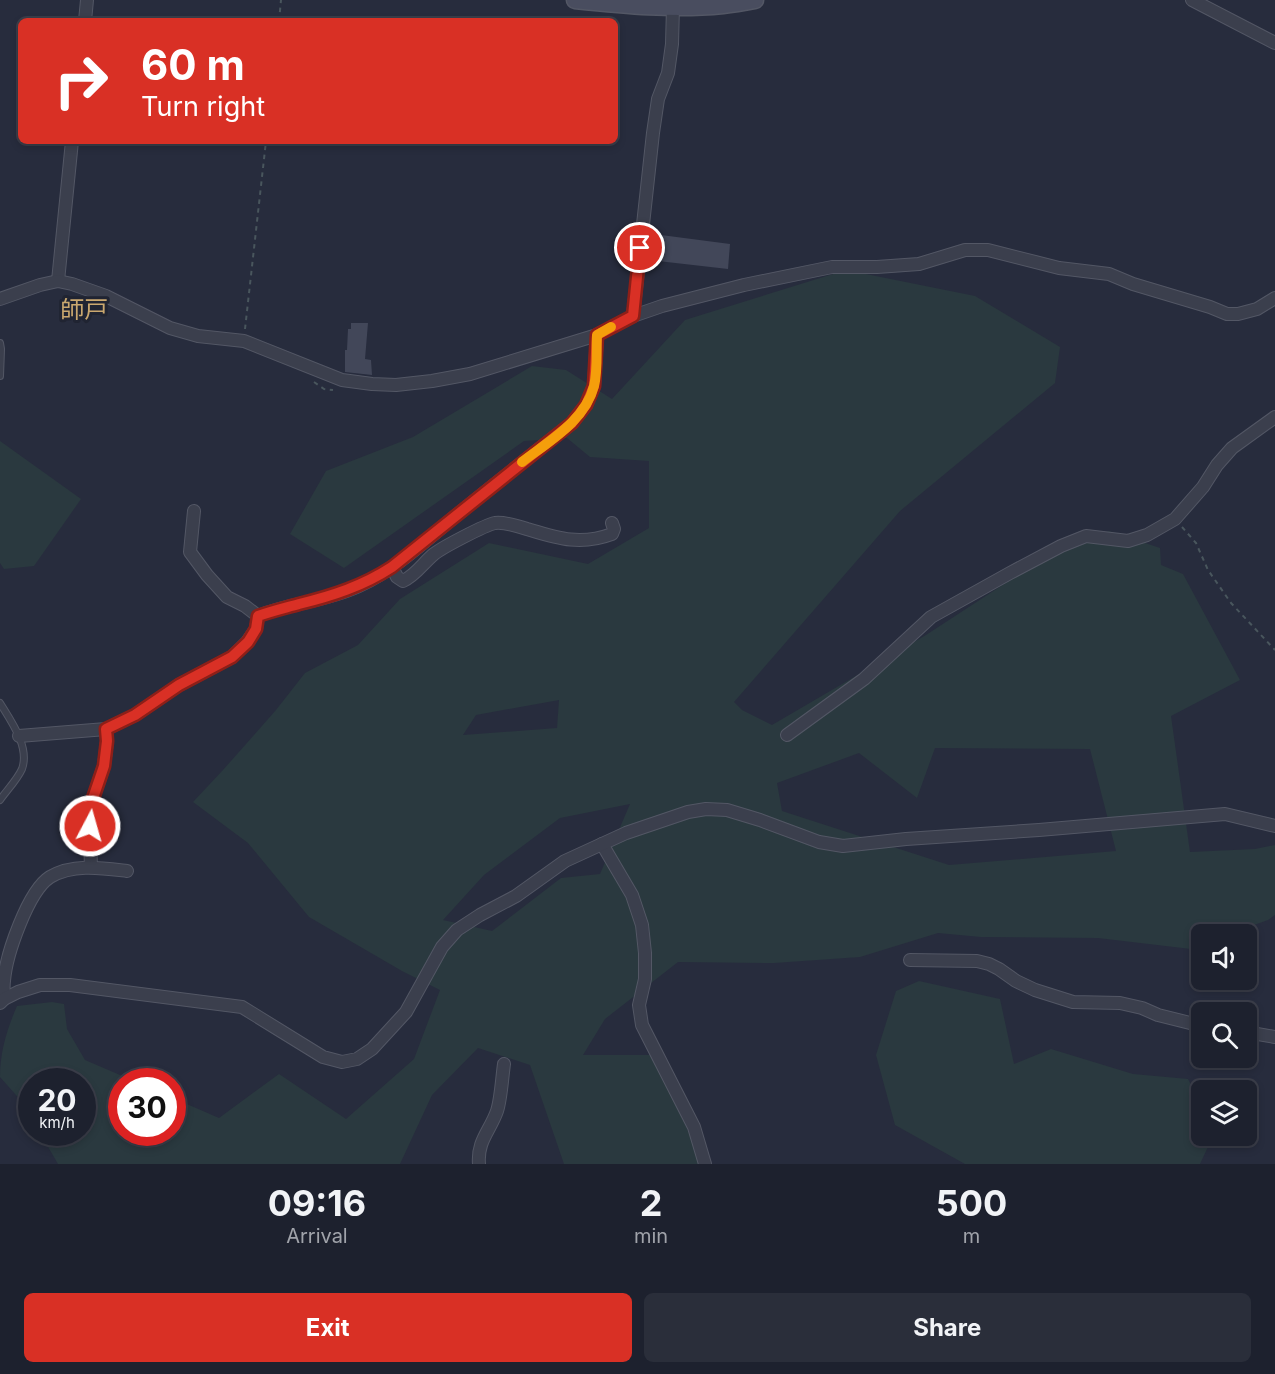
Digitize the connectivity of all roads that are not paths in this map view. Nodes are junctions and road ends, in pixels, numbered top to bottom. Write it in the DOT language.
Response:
graph roads {
  1 [pos="87,0"];
  2 [pos="575,0"];
  3 [pos="755,0"];
  4 [pos="1192,0"];
  5 [pos="673,7"];
  6 [pos="85,18"];
  7 [pos="1275,43"];
  8 [pos="72,144"];
  9 [pos="58,281"];
  10 [pos="0,299"];
  11 [pos="1274,303"];
  12 [pos="633,316"];
  13 [pos="597,335"];
  14 [pos="0,343"];
  15 [pos="0,376"];
  16 [pos="1275,417"];
  17 [pos="194,512"];
  18 [pos="612,523"];
  19 [pos="392,567"];
  20 [pos="258,616"];
  21 [pos="0,703"];
  22 [pos="106,729"];
  23 [pos="788,735"];
  24 [pos="19,736"];
  25 [pos="0,800"];
  26 [pos="1275,826"];
  27 [pos="602,844"];
  28 [pos="90,867"];
  29 [pos="127,871"];
  30 [pos="910,960"];
  31 [pos="1,1000"];
  32 [pos="1191,1023"];
  33 [pos="1257,1034"];
  34 [pos="1275,1037"];
  35 [pos="504,1064"];
  36 [pos="478,1164"];
  37 [pos="705,1164"];
  1 -- 6 [label="street"];
  2 -- 5 [label="street"];
  3 -- 5 [label="street"];
  4 -- 7 [label="street"];
  5 -- 12 [label="street"];
  8 -- 9 [label="street"];
  9 -- 10 [label="street"];
  9 -- 13 [label="street"];
  11 -- 12 [label="street"];
  12 -- 13 [label="street"];
  13 -- 19 [label="street"];
  14 -- 15 [label="lane"];
  16 -- 23 [label="street"];
  17 -- 20 [label="street"];
  18 -- 19 [label="street"];
  19 -- 20 [label="street"];
  20 -- 22 [label="street"];
  21 -- 24 [label="lane"];
  22 -- 24 [label="street"];
  22 -- 28 [label="street"];
  24 -- 25 [label="lane"];
  26 -- 27 [label="street"];
  27 -- 31 [label="street"];
  27 -- 37 [label="street"];
  28 -- 29 [label="street"];
  28 -- 31 [label="street"];
  30 -- 32 [label="street"];
  33 -- 34 [label="street"];
  35 -- 36 [label="street"];
}
